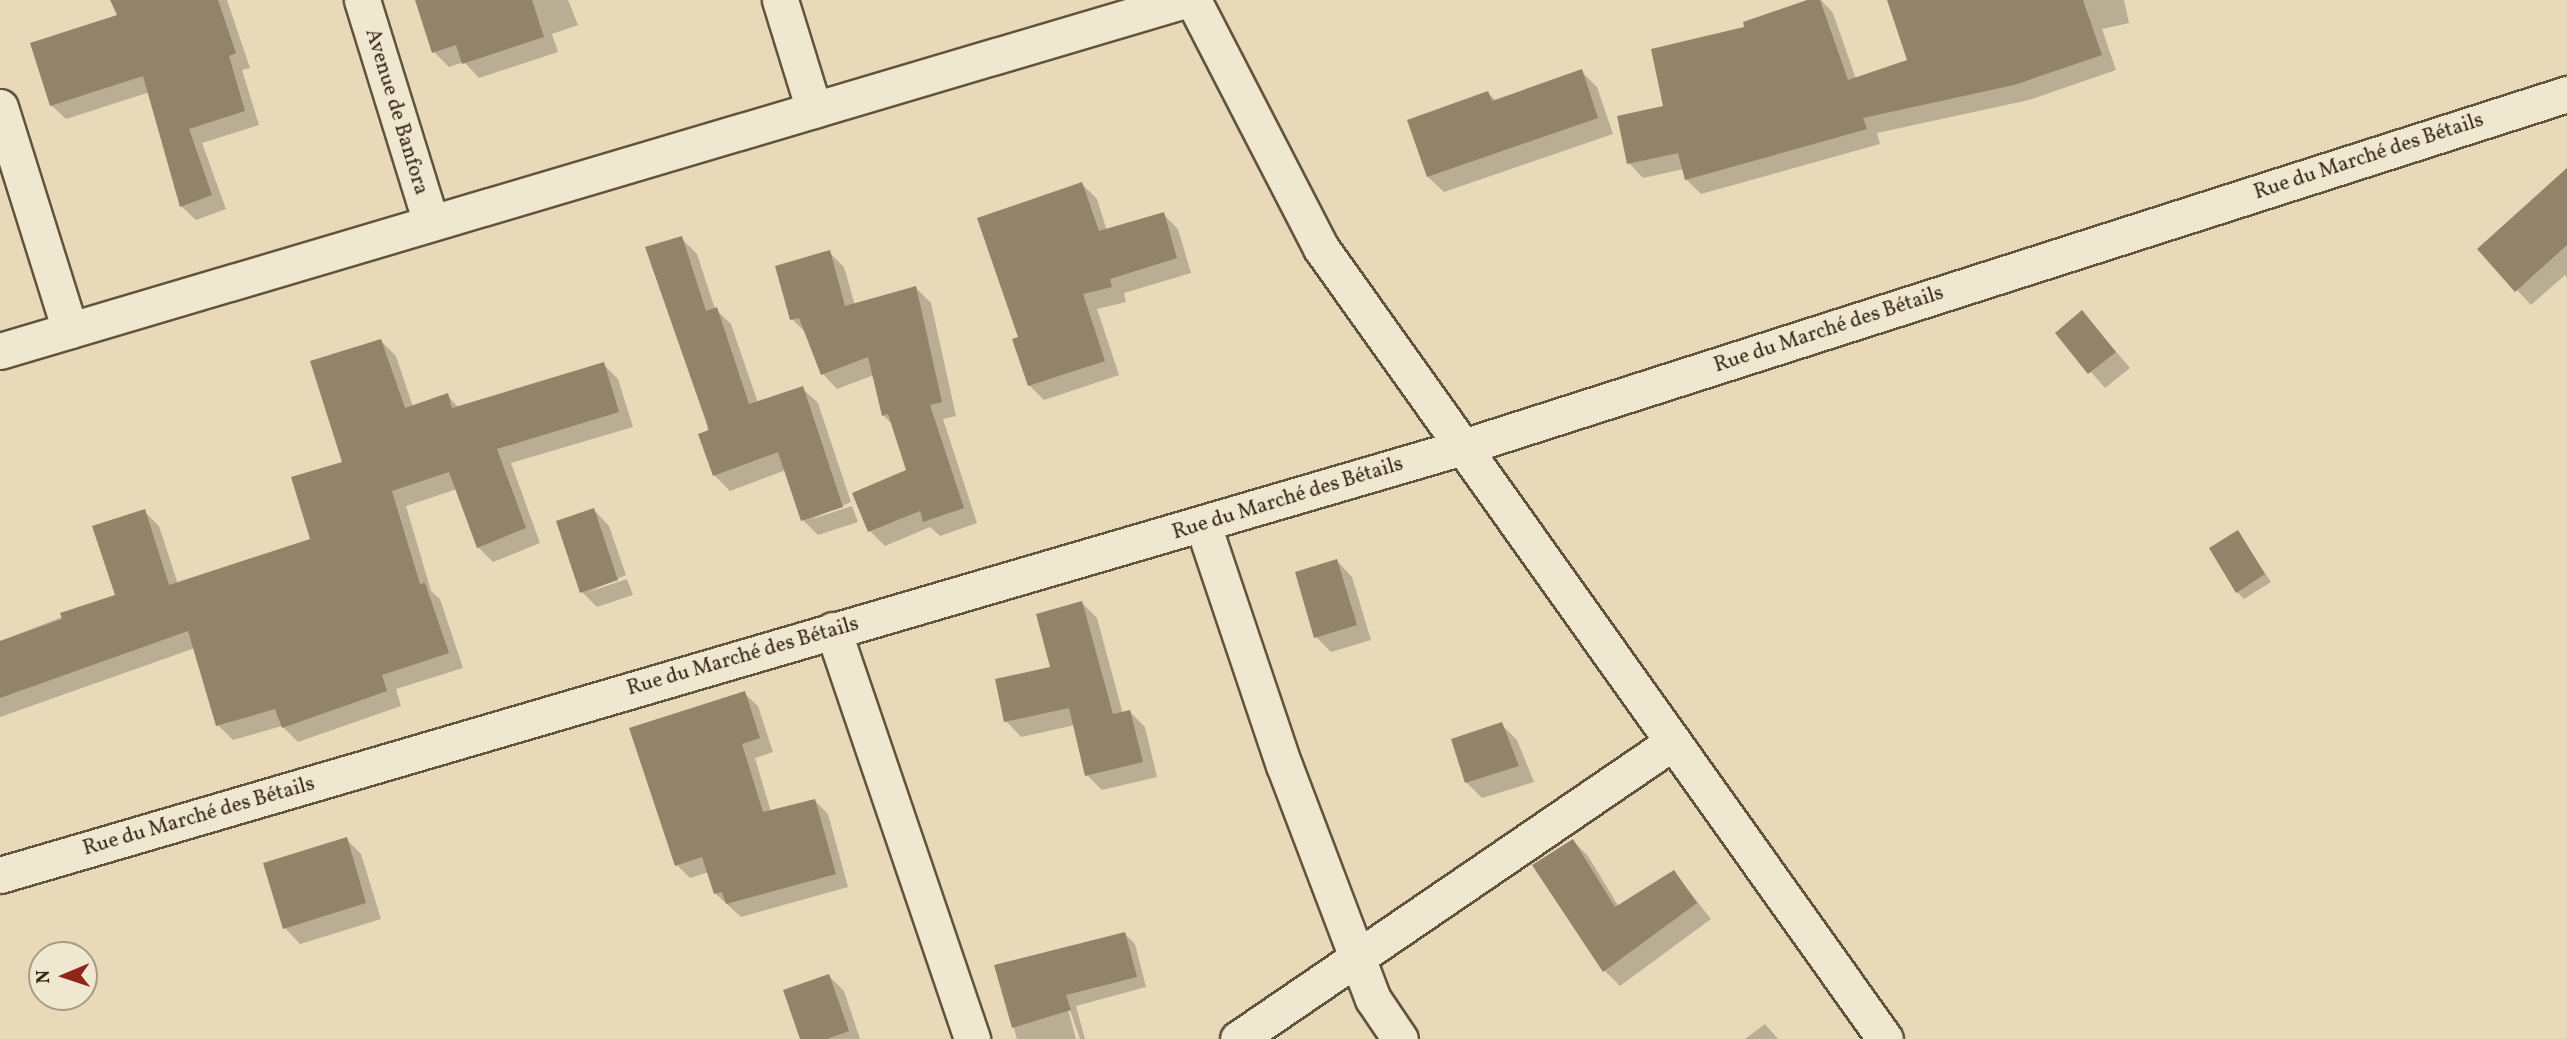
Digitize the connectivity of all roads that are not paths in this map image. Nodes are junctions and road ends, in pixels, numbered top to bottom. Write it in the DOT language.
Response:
graph roads {
  1 [pos="362,0"];
  2 [pos="780,0"];
  3 [pos="1185,0"];
  4 [pos="1193,0"];
  5 [pos="2567,94"];
  6 [pos="0,107"];
  7 [pos="814,110"];
  8 [pos="431,223"];
  9 [pos="70,330"];
  10 [pos="0,351"];
  11 [pos="1462,447"];
  12 [pos="1203,525"];
  13 [pos="833,630"];
  14 [pos="1674,743"];
  15 [pos="0,876"];
  16 [pos="1358,957"];
  17 [pos="972,1039"];
  18 [pos="1238,1039"];
  19 [pos="1401,1039"];
  20 [pos="1885,1039"];
  1 -- 8 [label="street, Avenue de Banfora"];
  2 -- 7 [label="street"];
  3 -- 7 [label="street"];
  4 -- 11 [label="street"];
  5 -- 11 [label="street, Rue du Marché des Bétails"];
  6 -- 9 [label="street"];
  7 -- 8 [label="street"];
  8 -- 9 [label="street"];
  9 -- 10 [label="street"];
  11 -- 12 [label="street, Rue du Marché des Bétails"];
  11 -- 14 [label="street"];
  12 -- 13 [label="street, Rue du Marché des Bétails"];
  12 -- 16 [label="street"];
  13 -- 15 [label="street, Rue du Marché des Bétails"];
  13 -- 17 [label="street"];
  14 -- 16 [label="street"];
  14 -- 20 [label="street"];
  16 -- 18 [label="street"];
  16 -- 19 [label="street"];
}
